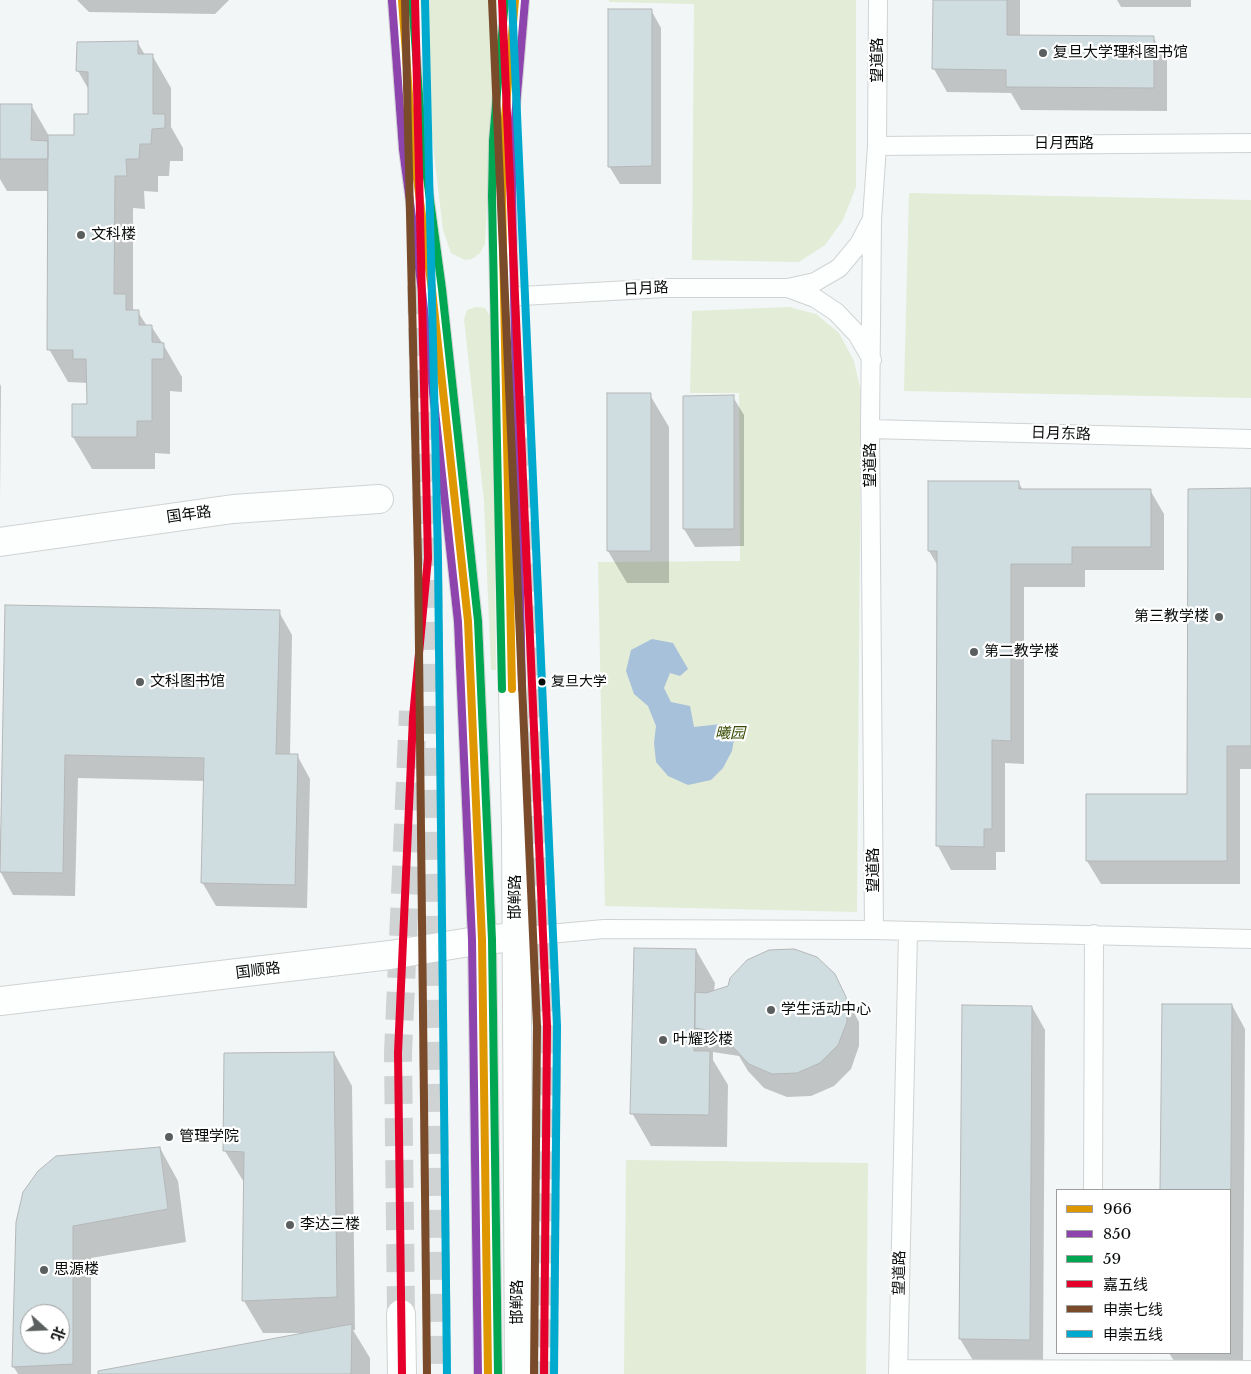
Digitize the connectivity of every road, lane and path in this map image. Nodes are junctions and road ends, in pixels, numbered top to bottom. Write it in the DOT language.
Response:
graph roads {
  1 [pos="402,0"];
  2 [pos="508,0"];
  3 [pos="515,0"];
  4 [pos="878,0"];
  5 [pos="508,86"];
  6 [pos="1251,142"];
  7 [pos="877,146"];
  8 [pos="872,219"];
  9 [pos="788,288"];
  10 [pos="504,297"];
  11 [pos="872,361"];
  12 [pos="870,429"];
  13 [pos="1251,440"];
  14 [pos="380,499"];
  15 [pos="0,542"];
  16 [pos="874,930"];
  17 [pos="908,932"];
  18 [pos="1094,934"];
  19 [pos="516,937"];
  20 [pos="1251,939"];
  21 [pos="482,940"];
  22 [pos="0,1001"];
  23 [pos="1093,1189"];
  24 [pos="401,1314"];
  25 [pos="1093,1365"];
  26 [pos="1251,1370"];
  27 [pos="898,1372"];
  28 [pos="402,1374"];
  29 [pos="488,1374"];
  30 [pos="518,1374"];
  1 -- 21 [label="main road, 邯郸路"];
  2 -- 5 [label="main road"];
  3 -- 5 [label="main road, 邯郸路"];
  4 -- 7 [label="lane, 望道路"];
  5 -- 10 [label="main road, 邯郸路"];
  6 -- 7 [label="lane, 日月西路"];
  7 -- 8 [label="lane, 望道路"];
  8 -- 9 [label="lane"];
  8 -- 11 [label="lane, 望道路"];
  9 -- 10 [label="lane, 日月路"];
  9 -- 11 [label="lane"];
  10 -- 19 [label="main road, 邯郸路"];
  11 -- 12 [label="lane, 望道路"];
  12 -- 13 [label="lane, 日月东路"];
  12 -- 16 [label="lane, 望道路"];
  14 -- 15 [label="main road, 国年路"];
  16 -- 17 [label="lane"];
  16 -- 19 [label="lane"];
  17 -- 18 [label="lane"];
  17 -- 27 [label="lane, 望道路"];
  18 -- 20 [label="lane"];
  18 -- 23 [label="lane"];
  19 -- 21 [label="main road, 国顺路"];
  19 -- 30 [label="main road, 邯郸路"];
  21 -- 22 [label="main road, 国顺路"];
  21 -- 29 [label="main road, 邯郸路"];
  24 -- 28 [label="main road"];
  25 -- 26 [label="lane"];
  25 -- 27 [label="lane"];
}
